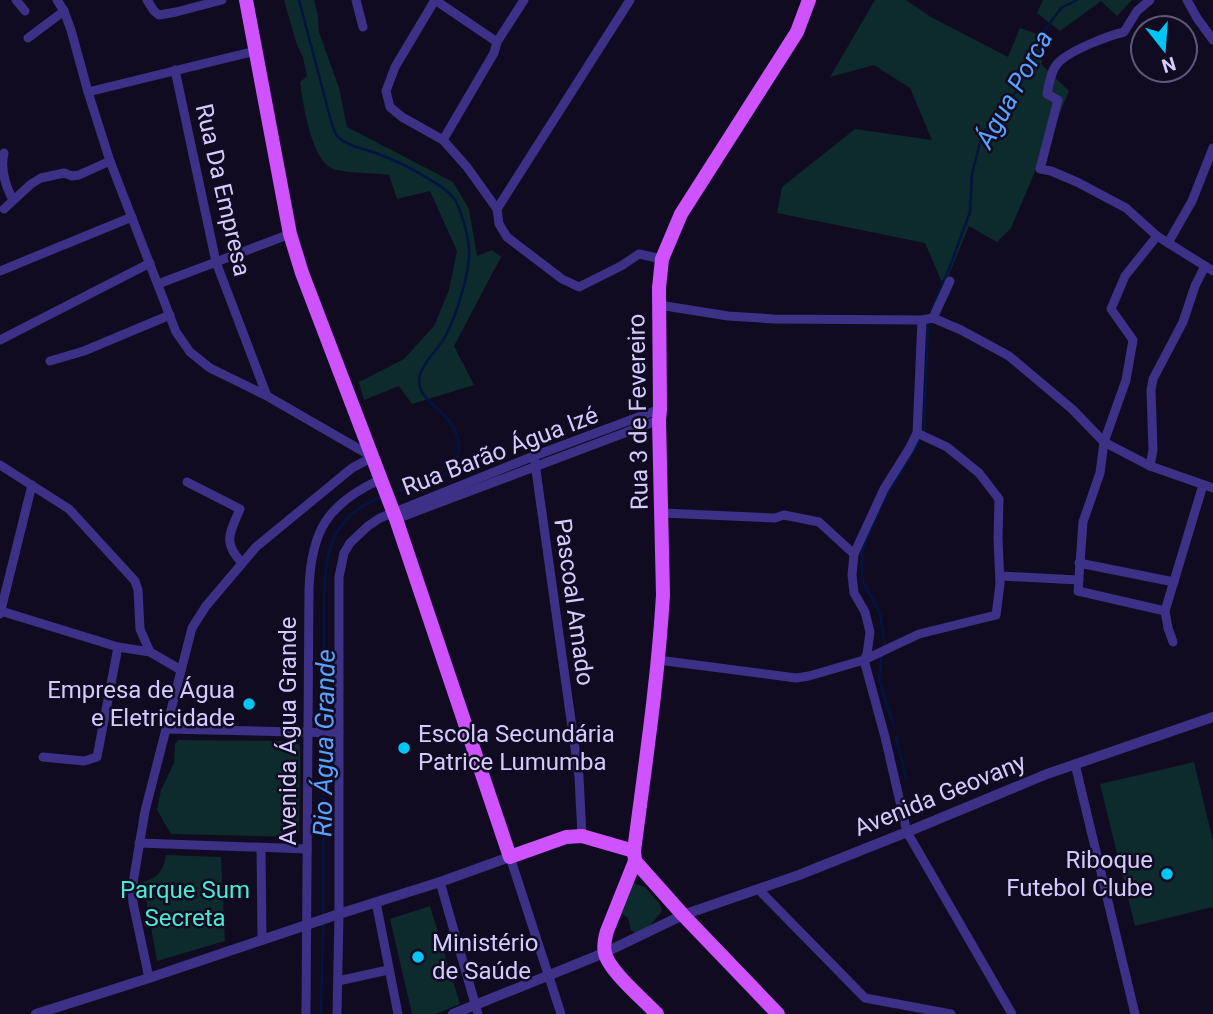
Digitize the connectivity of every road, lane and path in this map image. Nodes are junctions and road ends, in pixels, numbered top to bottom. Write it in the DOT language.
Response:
graph roads {
  1 [pos="16,0"];
  2 [pos="57,0"];
  3 [pos="147,0"];
  4 [pos="222,0"];
  5 [pos="246,0"];
  6 [pos="356,0"];
  7 [pos="435,0"];
  8 [pos="524,0"];
  9 [pos="630,0"];
  10 [pos="808,0"];
  11 [pos="1150,0"];
  12 [pos="1187,0"];
  13 [pos="25,11"];
  14 [pos="64,12"];
  15 [pos="363,27"];
  16 [pos="28,38"];
  17 [pos="1213,40"];
  18 [pos="497,42"];
  19 [pos="255,51"];
  20 [pos="175,70"];
  21 [pos="88,92"];
  22 [pos="443,140"];
  23 [pos="1213,148"];
  24 [pos="4,153"];
  25 [pos="110,161"];
  26 [pos="12,200"];
  27 [pos="4,209"];
  28 [pos="497,209"];
  29 [pos="132,216"];
  30 [pos="290,234"];
  31 [pos="1157,236"];
  32 [pos="1168,243"];
  33 [pos="662,259"];
  34 [pos="216,262"];
  35 [pos="150,263"];
  36 [pos="1209,269"];
  37 [pos="0,271"];
  38 [pos="950,281"];
  39 [pos="158,284"];
  40 [pos="659,305"];
  41 [pos="170,315"];
  42 [pos="933,318"];
  43 [pos="922,320"];
  44 [pos="0,340"];
  45 [pos="50,361"];
  46 [pos="267,396"];
  47 [pos="660,414"];
  48 [pos="917,433"];
  49 [pos="1104,442"];
  50 [pos="373,457"];
  51 [pos="535,461"];
  52 [pos="0,465"];
  53 [pos="1150,466"];
  54 [pos="381,479"];
  55 [pos="187,482"];
  56 [pos="32,485"];
  57 [pos="1208,486"];
  58 [pos="662,513"];
  59 [pos="395,516"];
  60 [pos="357,535"];
  61 [pos="853,554"];
  62 [pos="243,562"];
  63 [pos="1079,563"];
  64 [pos="1000,576"];
  65 [pos="1079,580"];
  66 [pos="1174,582"];
  67 [pos="1165,611"];
  68 [pos="0,613"];
  69 [pos="1174,642"];
  70 [pos="118,647"];
  71 [pos="150,652"];
  72 [pos="658,660"];
  73 [pos="863,660"];
  74 [pos="181,670"];
  75 [pos="1213,717"];
  76 [pos="166,729"];
  77 [pos="308,733"];
  78 [pos="336,733"];
  79 [pos="43,757"];
  80 [pos="1075,764"];
  81 [pos="907,832"];
  82 [pos="582,836"];
  83 [pos="139,843"];
  84 [pos="261,848"];
  85 [pos="307,849"];
  86 [pos="634,856"];
  87 [pos="510,857"];
  88 [pos="440,882"];
  89 [pos="759,890"];
  90 [pos="376,902"];
  91 [pos="334,915"];
  92 [pos="683,915"];
  93 [pos="306,925"];
  94 [pos="262,940"];
  95 [pos="604,953"];
  96 [pos="388,970"];
  97 [pos="549,976"];
  98 [pos="149,978"];
  99 [pos="338,981"];
  100 [pos="477,1009"];
  101 [pos="36,1014"];
  102 [pos="306,1014"];
  103 [pos="337,1014"];
  104 [pos="398,1014"];
  105 [pos="453,1014"];
  106 [pos="561,1014"];
  107 [pos="657,1014"];
  108 [pos="778,1014"];
  109 [pos="946,1014"];
  110 [pos="1012,1014"];
  111 [pos="1135,1014"];
  1 -- 13 [label="street"];
  2 -- 14 [label="street"];
  3 -- 4 [label="street"];
  5 -- 19 [label="main road"];
  6 -- 15 [label="street"];
  7 -- 18 [label="street"];
  7 -- 22 [label="street"];
  8 -- 18 [label="street"];
  9 -- 28 [label="street"];
  10 -- 33 [label="main road, Rua 3 de Fevereiro"];
  11 -- 31 [label="street"];
  12 -- 17 [label="street"];
  14 -- 16 [label="street"];
  14 -- 21 [label="street"];
  18 -- 22 [label="street"];
  19 -- 20 [label="street"];
  19 -- 30 [label="main road"];
  20 -- 21 [label="street"];
  20 -- 34 [label="street, Rua Da Empresa"];
  21 -- 25 [label="street"];
  22 -- 28 [label="street"];
  23 -- 32 [label="street"];
  24 -- 26 [label="street"];
  25 -- 26 [label="street"];
  25 -- 29 [label="street"];
  26 -- 27 [label="street"];
  28 -- 33 [label="street"];
  29 -- 35 [label="street"];
  29 -- 37 [label="street"];
  30 -- 34 [label="street"];
  30 -- 50 [label="main road"];
  31 -- 32 [label="street"];
  31 -- 49 [label="street"];
  32 -- 36 [label="street"];
  33 -- 40 [label="main road, Rua 3 de Fevereiro"];
  34 -- 39 [label="street"];
  34 -- 46 [label="street, Rua Da Empresa"];
  35 -- 39 [label="street"];
  35 -- 44 [label="street"];
  36 -- 53 [label="street"];
  38 -- 42 [label="street"];
  39 -- 41 [label="street"];
  40 -- 43 [label="street"];
  40 -- 47 [label="main road, Rua 3 de Fevereiro"];
  41 -- 45 [label="street"];
  41 -- 46 [label="street"];
  42 -- 43 [label="street"];
  42 -- 49 [label="street"];
  43 -- 48 [label="street"];
  46 -- 50 [label="street"];
  47 -- 51 [label="street, Rua Barão Água Izé"];
  47 -- 58 [label="main road, Rua 3 de Fevereiro"];
  48 -- 61 [label="street"];
  48 -- 64 [label="street"];
  49 -- 53 [label="street"];
  49 -- 63 [label="street"];
  50 -- 54 [label="main road"];
  50 -- 62 [label="street"];
  51 -- 59 [label="street, Rua Barão Água Izé"];
  51 -- 82 [label="street, Pascoal Amado"];
  52 -- 56 [label="street"];
  53 -- 57 [label="street"];
  54 -- 59 [label="main road"];
  54 -- 77 [label="street, Avenida Água Grande"];
  55 -- 62 [label="street"];
  56 -- 68 [label="street"];
  56 -- 71 [label="street"];
  57 -- 66 [label="street"];
  58 -- 61 [label="street"];
  58 -- 72 [label="main road, Rua 3 de Fevereiro"];
  59 -- 60 [label="street, Rua Barão Água Izé"];
  59 -- 87 [label="main road"];
  60 -- 78 [label="street, Avenida Água Grande"];
  61 -- 73 [label="street"];
  62 -- 74 [label="street"];
  63 -- 65 [label="street"];
  63 -- 66 [label="street"];
  64 -- 65 [label="street"];
  64 -- 73 [label="street"];
  65 -- 67 [label="street"];
  66 -- 67 [label="street"];
  67 -- 69 [label="street"];
  68 -- 70 [label="street"];
  70 -- 71 [label="street"];
  70 -- 79 [label="street"];
  71 -- 74 [label="street"];
  72 -- 73 [label="street"];
  72 -- 86 [label="main road, Rua 3 de Fevereiro"];
  73 -- 81 [label="street"];
  74 -- 76 [label="street"];
  75 -- 80 [label="street, Avenida Geovany"];
  76 -- 77 [label="street"];
  76 -- 83 [label="street"];
  77 -- 78 [label="street"];
  77 -- 85 [label="street, Avenida Água Grande"];
  78 -- 91 [label="street, Avenida Água Grande"];
  80 -- 81 [label="street, Avenida Geovany"];
  80 -- 111 [label="street"];
  81 -- 89 [label="street, Avenida Geovany"];
  81 -- 110 [label="street"];
  82 -- 86 [label="main road"];
  82 -- 87 [label="main road"];
  83 -- 84 [label="street"];
  83 -- 98 [label="street"];
  84 -- 85 [label="street"];
  84 -- 94 [label="street"];
  85 -- 93 [label="street, Avenida Água Grande"];
  86 -- 92 [label="main road"];
  86 -- 95 [label="main road, Rua 3 de Fevereiro"];
  87 -- 88 [label="street"];
  87 -- 97 [label="street"];
  88 -- 90 [label="street"];
  88 -- 100 [label="street"];
  89 -- 92 [label="street, Avenida Geovany"];
  89 -- 109 [label="street"];
  90 -- 91 [label="street"];
  90 -- 96 [label="street"];
  91 -- 93 [label="street"];
  91 -- 99 [label="street, Avenida Água Grande"];
  92 -- 95 [label="street, Avenida Geovany"];
  92 -- 108 [label="main road"];
  93 -- 94 [label="street"];
  93 -- 102 [label="street, Avenida Água Grande"];
  94 -- 98 [label="street"];
  95 -- 97 [label="street, Avenida Geovany"];
  95 -- 107 [label="main road"];
  96 -- 99 [label="street"];
  96 -- 104 [label="street"];
  97 -- 100 [label="street, Avenida Geovany"];
  97 -- 106 [label="street"];
  98 -- 101 [label="street"];
  99 -- 103 [label="street, Avenida Água Grande"];
  100 -- 105 [label="street, Avenida Geovany"];
}
